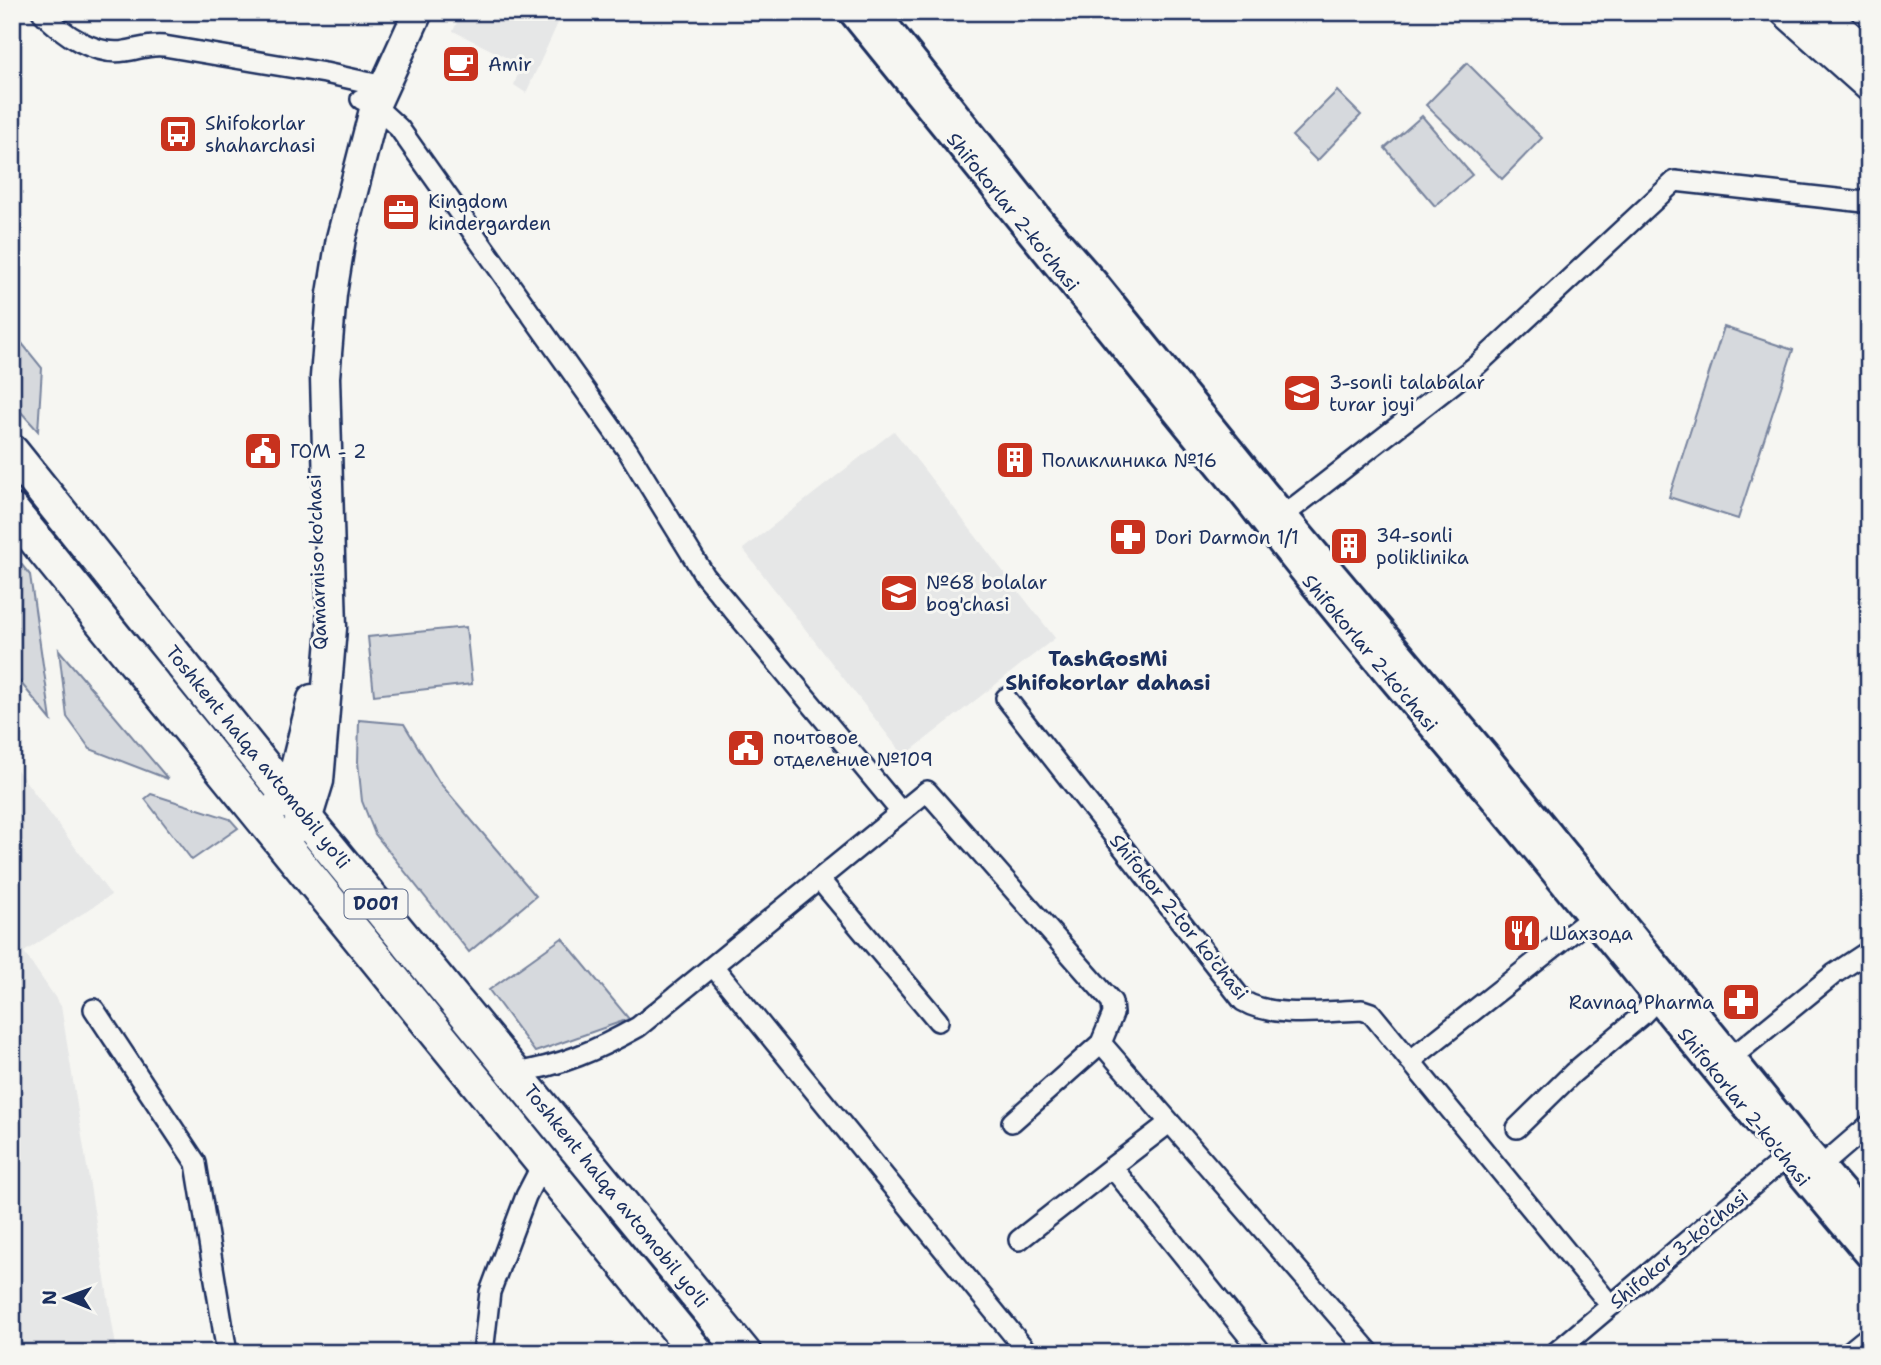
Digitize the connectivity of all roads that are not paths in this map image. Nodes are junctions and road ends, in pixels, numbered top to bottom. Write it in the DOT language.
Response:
graph roads {
  1 [pos="43,12"];
  2 [pos="404,12"];
  3 [pos="418,12"];
  4 [pos="851,12"];
  5 [pos="876,12"];
  6 [pos="1785,12"];
  7 [pos="1822,12"];
  8 [pos="1869,54"];
  9 [pos="1869,88"];
  10 [pos="372,93"];
  11 [pos="1869,197"];
  12 [pos="12,452"];
  13 [pos="12,512"];
  14 [pos="1284,515"];
  15 [pos="1006,698"];
  16 [pos="298,808"];
  17 [pos="901,812"];
  18 [pos="271,829"];
  19 [pos="819,879"];
  20 [pos="1599,911"];
  21 [pos="1869,951"];
  22 [pos="713,966"];
  23 [pos="444,986"];
  24 [pos="1664,992"];
  25 [pos="94,1009"];
  26 [pos="417,1009"];
  27 [pos="938,1021"];
  28 [pos="1101,1043"];
  29 [pos="1410,1060"];
  30 [pos="1724,1064"];
  31 [pos="514,1073"];
  32 [pos="487,1095"];
  33 [pos="1012,1122"];
  34 [pos="1169,1123"];
  35 [pos="1869,1125"];
  36 [pos="1517,1128"];
  37 [pos="1794,1150"];
  38 [pos="543,1163"];
  39 [pos="1112,1167"];
  40 [pos="1814,1173"];
  41 [pos="1869,1221"];
  42 [pos="1019,1240"];
  43 [pos="1869,1256"];
  44 [pos="1611,1306"];
  45 [pos="1869,1336"];
  46 [pos="227,1353"];
  47 [pos="483,1353"];
  48 [pos="696,1353"];
  49 [pos="744,1353"];
  50 [pos="1028,1353"];
  51 [pos="1262,1353"];
  52 [pos="1370,1353"];
  53 [pos="1555,1353"];
  54 [pos="1848,1353"];
  1 -- 10 [label="street"];
  2 -- 10 [label="main road, Qamarniso ko'chasi"];
  3 -- 10 [label="main road, Qamarniso ko'chasi"];
  4 -- 20 [label="street, Shifokorlar 2-ko'chasi"];
  5 -- 14 [label="street, Shifokorlar 2-ko'chasi"];
  6 -- 9 [label="main road"];
  7 -- 8 [label="main road"];
  10 -- 16 [label="main road, Qamarniso ko'chasi"];
  10 -- 17 [label="street"];
  11 -- 14 [label="street"];
  12 -- 16 [label="highway, Toshkent halqa avtomobil yo'li / D001"];
  13 -- 18 [label="highway, Toshkent halqa avtomobil yo'li / D001"];
  14 -- 20 [label="street, Shifokorlar 2-ko'chasi"];
  15 -- 29 [label="street, Shifokor 2-tor ko'chasi"];
  16 -- 18 [label="main road"];
  16 -- 23 [label="highway, Toshkent halqa avtomobil yo'li / D001"];
  17 -- 19 [label="street"];
  17 -- 28 [label="street"];
  18 -- 26 [label="highway, Toshkent halqa avtomobil yo'li / D001"];
  19 -- 22 [label="street"];
  19 -- 27 [label="street"];
  20 -- 24 [label="street, Shifokorlar 2-ko'chasi"];
  20 -- 29 [label="street"];
  21 -- 30 [label="street"];
  22 -- 31 [label="street"];
  22 -- 50 [label="street"];
  23 -- 26 [label="highway"];
  23 -- 31 [label="highway, Toshkent halqa avtomobil yo'li / D001"];
  24 -- 30 [label="street, Shifokorlar 2-ko'chasi"];
  24 -- 36 [label="street"];
  25 -- 46 [label="street"];
  26 -- 32 [label="highway, Toshkent halqa avtomobil yo'li / D001"];
  28 -- 33 [label="street"];
  28 -- 34 [label="street"];
  29 -- 44 [label="street, Shifokor 2-tor ko'chasi"];
  30 -- 37 [label="street, Shifokorlar 2-ko'chasi"];
  31 -- 32 [label="highway"];
  31 -- 49 [label="highway, Toshkent halqa avtomobil yo'li / D001"];
  32 -- 38 [label="highway, Toshkent halqa avtomobil yo'li / D001"];
  34 -- 39 [label="street"];
  34 -- 52 [label="street"];
  35 -- 40 [label="street"];
  37 -- 40 [label="street, Shifokorlar 2-ko'chasi"];
  37 -- 44 [label="street, Shifokor 3-ko'chasi"];
  38 -- 47 [label="street"];
  38 -- 48 [label="highway, Toshkent halqa avtomobil yo'li / D001"];
  39 -- 42 [label="street"];
  39 -- 51 [label="street"];
  40 -- 41 [label="street, Shifokorlar 2-ko'chasi"];
  40 -- 43 [label="street, Shifokorlar 2-ko'chasi"];
  44 -- 53 [label="street, Shifokor 3-ko'chasi"];
  45 -- 54 [label="street"];
}
